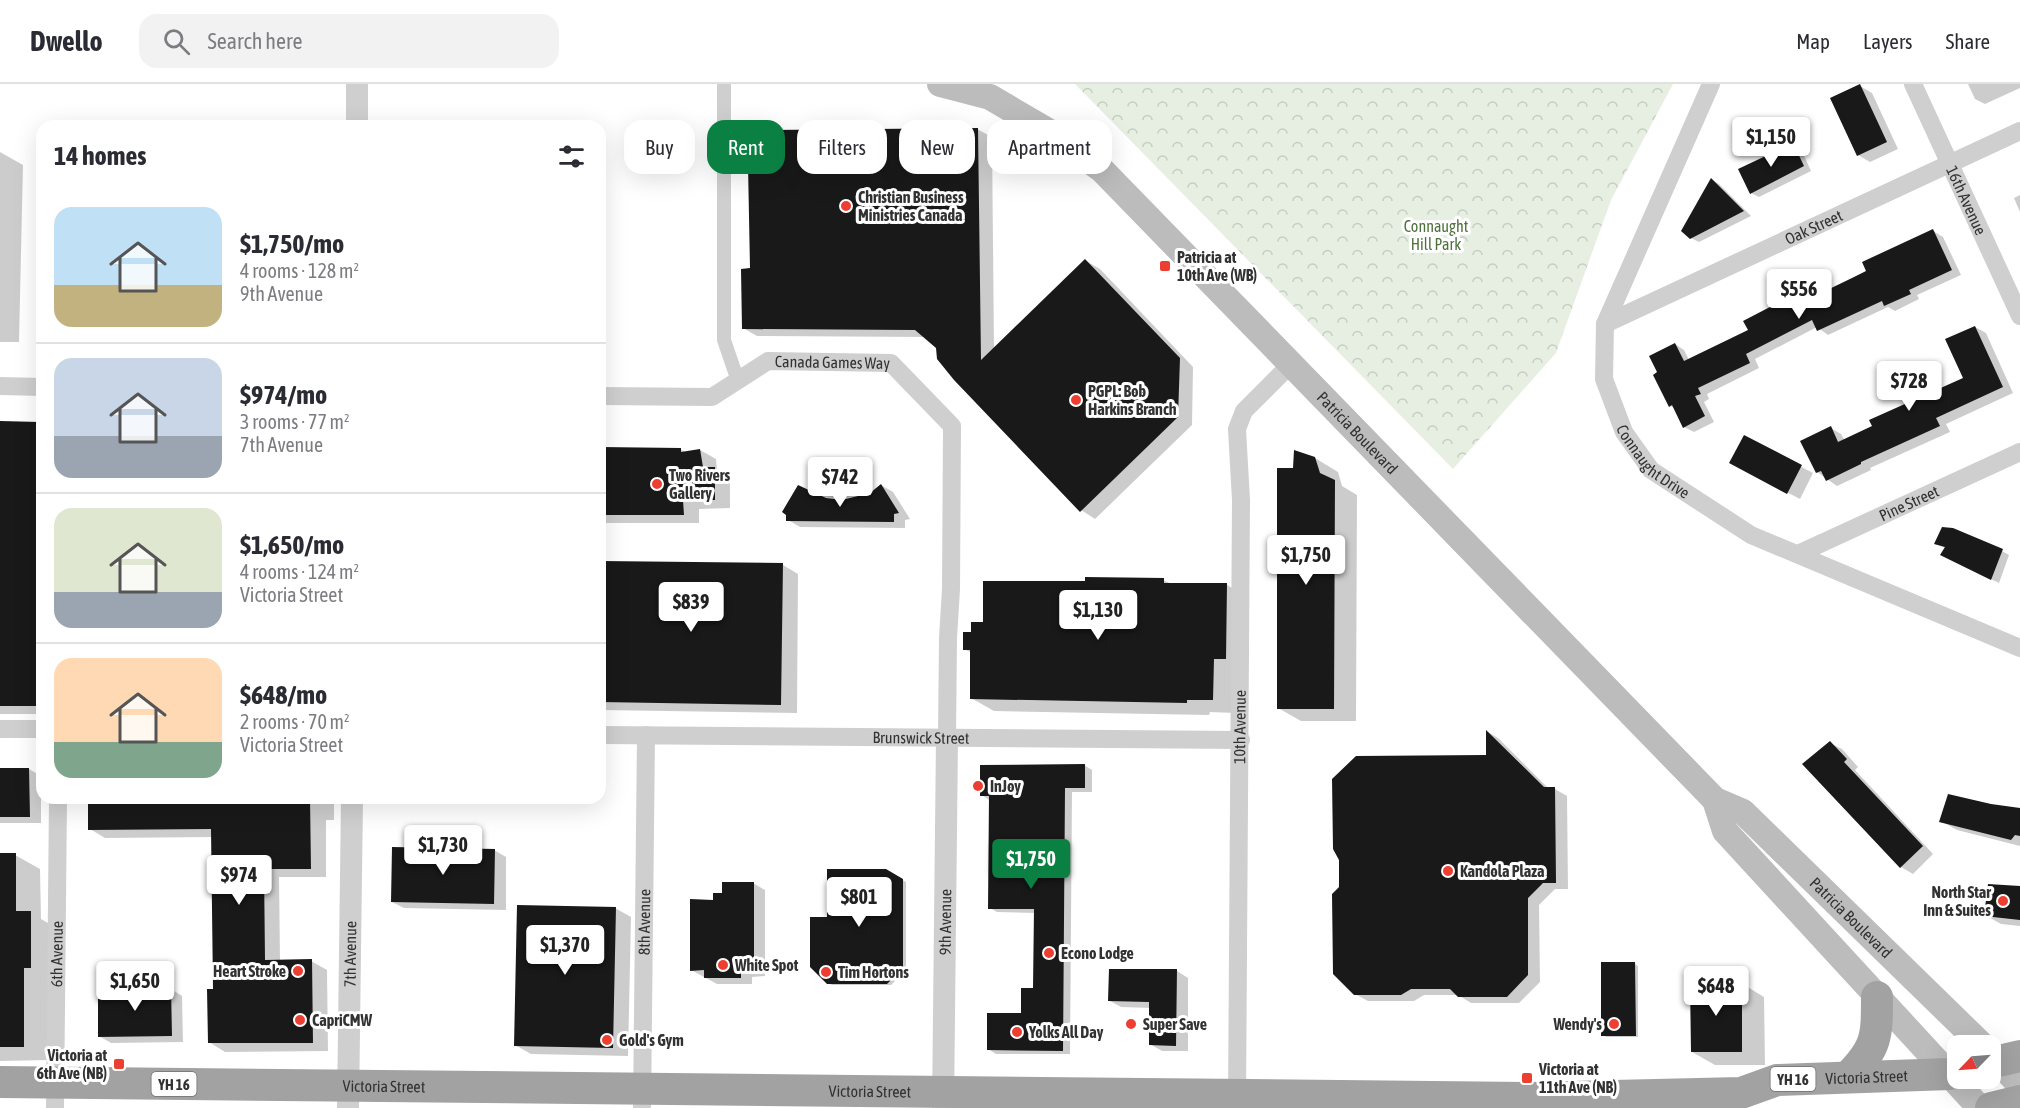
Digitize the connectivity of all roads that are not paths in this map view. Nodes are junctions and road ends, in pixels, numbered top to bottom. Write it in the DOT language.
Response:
graph roads {
  1 [pos="357,84"];
  2 [pos="724,84"];
  3 [pos="940,84"];
  4 [pos="1711,84"];
  5 [pos="1913,84"];
  6 [pos="991,91"];
  7 [pos="357,120"];
  8 [pos="2020,131"];
  9 [pos="1950,164"];
  10 [pos="2020,316"];
  11 [pos="1605,324"];
  12 [pos="1290,365"];
  13 [pos="738,381"];
  14 [pos="0,386"];
  15 [pos="36,387"];
  16 [pos="606,396"];
  17 [pos="2020,452"];
  18 [pos="1798,554"];
  19 [pos="2020,648"];
  20 [pos="0,729"];
  21 [pos="36,729"];
  22 [pos="606,735"];
  23 [pos="646,735"];
  24 [pos="947,737"];
  25 [pos="1241,740"];
  26 [pos="1715,800"];
  27 [pos="58,804"];
  28 [pos="352,804"];
  29 [pos="1877,997"];
  30 [pos="1975,1035"];
  31 [pos="2001,1061"];
  32 [pos="1947,1066"];
  33 [pos="1947,1073"];
  34 [pos="1848,1077"];
  35 [pos="0,1082"];
  36 [pos="2020,1085"];
  37 [pos="1966,1089"];
  38 [pos="1741,1093"];
  39 [pos="56,1095"];
  40 [pos="348,1097"];
  41 [pos="642,1099"];
  42 [pos="944,1100"];
  43 [pos="2020,1101"];
  44 [pos="1237,1102"];
  45 [pos="1527,1103"];
  46 [pos="1767,1108"];
  47 [pos="1980,1108"];
  48 [pos="1991,1108"];
  1 -- 7 [label="street"];
  2 -- 13 [label="street"];
  3 -- 6 [label="main road, Patricia Boulevard"];
  4 -- 11 [label="street, Connaught Drive"];
  5 -- 9 [label="street, 16th Avenue"];
  6 -- 12 [label="main road, Patricia Boulevard"];
  8 -- 9 [label="street, Oak Street"];
  9 -- 10 [label="street, 16th Avenue"];
  9 -- 11 [label="street, Oak Street"];
  11 -- 18 [label="street, Connaught Drive"];
  12 -- 25 [label="street, 10th Avenue"];
  12 -- 26 [label="main road, Patricia Boulevard"];
  13 -- 16 [label="street, Canada Games Way"];
  13 -- 24 [label="street, Canada Games Way"];
  14 -- 15 [label="street"];
  17 -- 18 [label="street, Pine Street"];
  18 -- 19 [label="street, Connaught Drive"];
  20 -- 21 [label="street"];
  22 -- 23 [label="street, Brunswick Street"];
  23 -- 24 [label="street, Brunswick Street"];
  23 -- 41 [label="street, 8th Avenue"];
  24 -- 25 [label="street, Brunswick Street"];
  24 -- 42 [label="street, 9th Avenue"];
  25 -- 44 [label="street, 10th Avenue"];
  26 -- 29 [label="main road, Patricia Boulevard"];
  26 -- 30 [label="main road, Patricia Boulevard"];
  27 -- 39 [label="street, 6th Avenue"];
  28 -- 40 [label="street, 7th Avenue"];
  29 -- 32 [label="main road, Patricia Boulevard"];
  29 -- 34 [label="highway"];
  31 -- 36 [label="main road, Patricia Boulevard"];
  33 -- 34 [label="highway, Victoria Street / YH 16"];
  34 -- 38 [label="highway, Victoria Street / YH 16"];
  35 -- 39 [label="highway, Victoria Street / YH 16"];
  37 -- 47 [label="main road, Patricia Boulevard"];
  38 -- 45 [label="highway, Victoria Street / YH 16"];
  38 -- 46 [label="highway, YH 16"];
  39 -- 40 [label="highway, Victoria Street / YH 16"];
  40 -- 41 [label="highway, Victoria Street / YH 16"];
  41 -- 42 [label="highway, Victoria Street / YH 16"];
  42 -- 44 [label="highway, Victoria Street / YH 16"];
  43 -- 48 [label="highway"];
  44 -- 45 [label="highway, Victoria Street / YH 16"];
}
